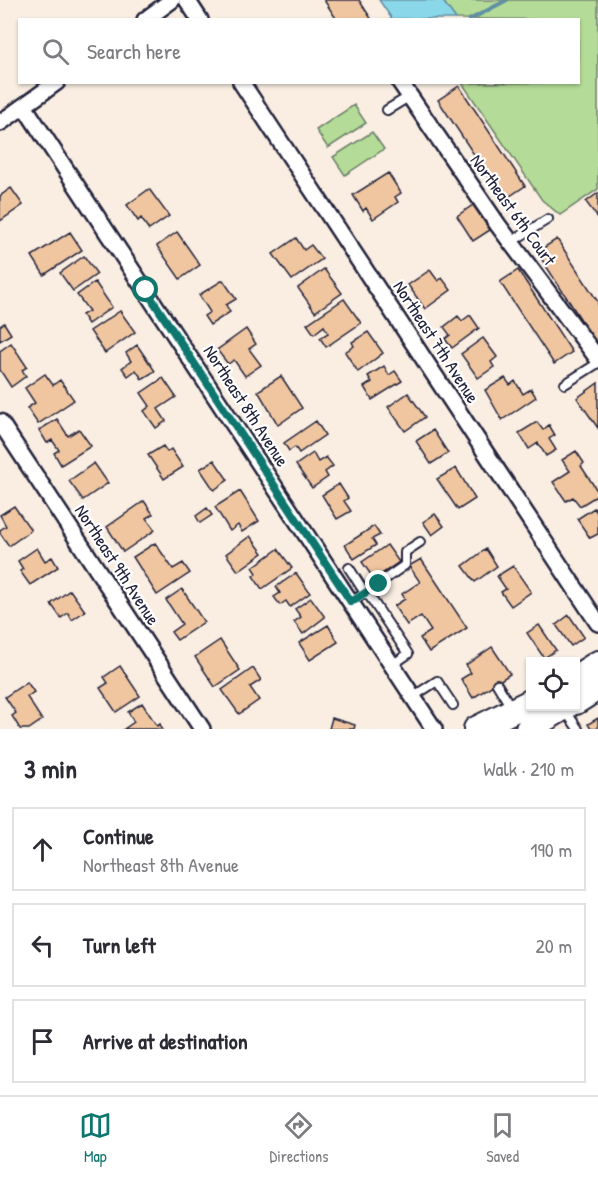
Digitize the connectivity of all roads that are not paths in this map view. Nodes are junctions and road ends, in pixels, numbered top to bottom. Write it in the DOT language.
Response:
graph roads {
  1 [pos="172,0"];
  2 [pos="187,0"];
  3 [pos="148,18"];
  4 [pos="199,18"];
  5 [pos="54,84"];
  6 [pos="242,84"];
  7 [pos="401,84"];
  8 [pos="410,96"];
  9 [pos="24,106"];
  10 [pos="387,110"];
  11 [pos="0,123"];
  12 [pos="548,219"];
  13 [pos="511,242"];
  14 [pos="598,361"];
  15 [pos="565,384"];
  16 [pos="0,422"];
  17 [pos="420,542"];
  18 [pos="349,568"];
  19 [pos="365,593"];
  20 [pos="351,602"];
  21 [pos="387,623"];
  22 [pos="598,623"];
  23 [pos="372,633"];
  24 [pos="598,663"];
  25 [pos="392,665"];
  26 [pos="580,674"];
  27 [pos="497,684"];
  28 [pos="598,688"];
  29 [pos="414,696"];
  30 [pos="580,699"];
  31 [pos="453,705"];
  32 [pos="544,711"];
  33 [pos="571,711"];
  34 [pos="514,717"];
  35 [pos="202,729"];
  36 [pos="434,729"];
  37 [pos="476,729"];
  38 [pos="578,729"];
  1 -- 3 [label="street"];
  2 -- 4 [label="street"];
  5 -- 9 [label="street"];
  6 -- 22 [label="street, Northeast 7th Avenue"];
  7 -- 8 [label="street, Northeast 6th Court"];
  8 -- 10 [label="lane"];
  8 -- 13 [label="street, Northeast 6th Court"];
  9 -- 11 [label="street"];
  9 -- 20 [label="street, Northeast 8th Avenue"];
  12 -- 13 [label="lane"];
  13 -- 14 [label="street, Northeast 6th Court"];
  14 -- 15 [label="lane"];
  16 -- 35 [label="street, Northeast 9th Avenue"];
  17 -- 19 [label="lane"];
  18 -- 19 [label="lane"];
  19 -- 20 [label="lane"];
  19 -- 21 [label="lane"];
  20 -- 23 [label="street, Northeast 8th Avenue"];
  21 -- 23 [label="lane"];
  21 -- 25 [label="lane"];
  23 -- 25 [label="street, Northeast 8th Avenue"];
  24 -- 26 [label="main road"];
  25 -- 29 [label="street, Northeast 8th Avenue"];
  27 -- 34 [label="lane"];
  28 -- 30 [label="main road"];
  29 -- 31 [label="lane"];
  29 -- 36 [label="street, Northeast 8th Avenue"];
  32 -- 34 [label="main road"];
  33 -- 38 [label="lane"];
  34 -- 37 [label="main road"];
}
